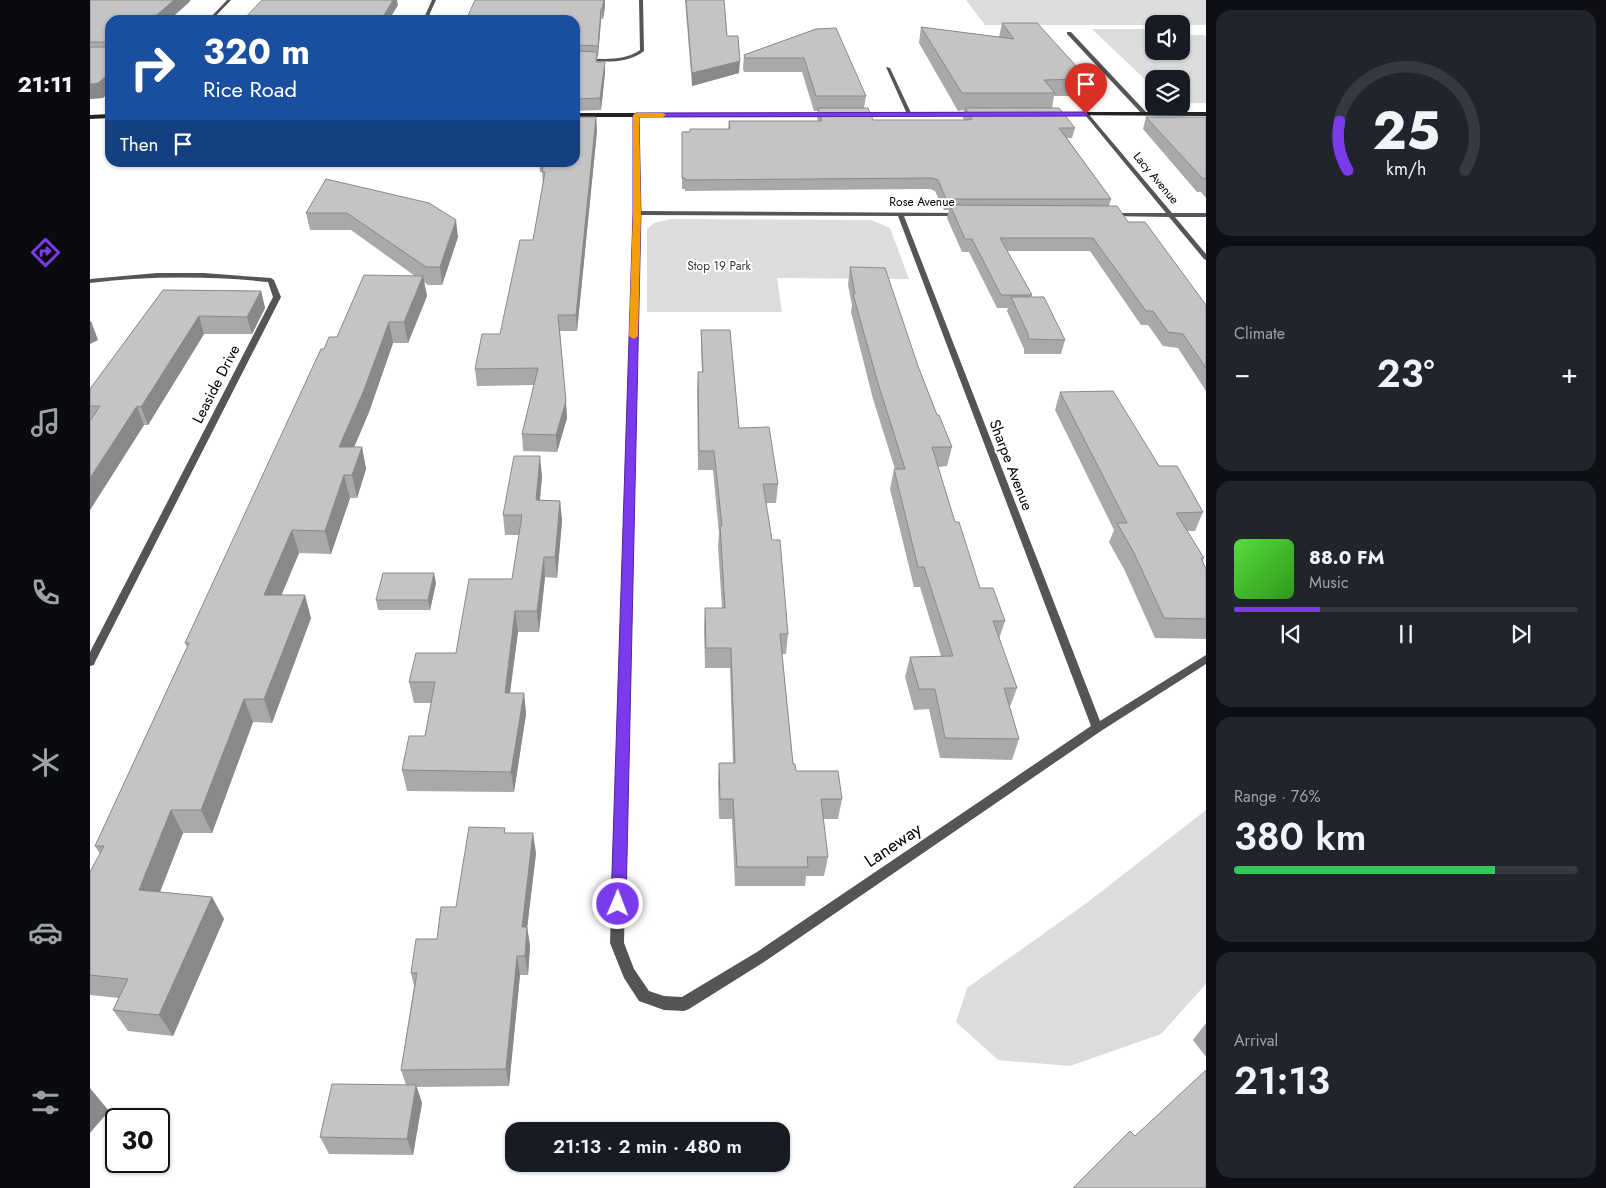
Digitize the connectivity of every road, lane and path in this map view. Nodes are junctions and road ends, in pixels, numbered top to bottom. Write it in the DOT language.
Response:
graph roads {
  1 [pos="229,0"];
  2 [pos="434,0"];
  3 [pos="641,0"];
  4 [pos="215,15"];
  5 [pos="427,15"];
  6 [pos="1069,33"];
  7 [pos="580,58"];
  8 [pos="888,68"];
  9 [pos="842,114"];
  10 [pos="852,114"];
  11 [pos="910,114"];
  12 [pos="989,114"];
  13 [pos="1047,114"];
  14 [pos="1086,114"];
  15 [pos="1145,114"];
  16 [pos="1190,114"];
  17 [pos="1206,114"];
  18 [pos="580,115"];
  19 [pos="636,115"];
  20 [pos="90,116"];
  21 [pos="105,116"];
  22 [pos="637,213"];
  23 [pos="900,213"];
  24 [pos="968,214"];
  25 [pos="1104,215"];
  26 [pos="1172,215"];
  27 [pos="1206,215"];
  28 [pos="1206,258"];
  29 [pos="90,281"];
  30 [pos="1206,659"];
  31 [pos="90,662"];
  32 [pos="1097,728"];
  1 -- 4 [label="street"];
  2 -- 5 [label="street"];
  3 -- 7 [label="street"];
  6 -- 15 [label="street"];
  8 -- 11 [label="street"];
  9 -- 19 [label="main road"];
  10 -- 11 [label="main road"];
  11 -- 12 [label="main road"];
  13 -- 14 [label="main road"];
  14 -- 15 [label="main road"];
  14 -- 26 [label="street, Lacy Avenue"];
  16 -- 17 [label="main road"];
  18 -- 19 [label="main road"];
  19 -- 22 [label="street"];
  20 -- 21 [label="main road"];
  22 -- 23 [label="street, Rose Avenue"];
  22 -- 32 [label="street, Laneway"];
  23 -- 24 [label="street, Rose Avenue"];
  23 -- 32 [label="street, Sharpe Avenue"];
  25 -- 26 [label="street"];
  26 -- 27 [label="street"];
  26 -- 28 [label="street, Lacy Avenue"];
  29 -- 31 [label="street, Leaside Drive"];
  30 -- 32 [label="street, Laneway"];
}
